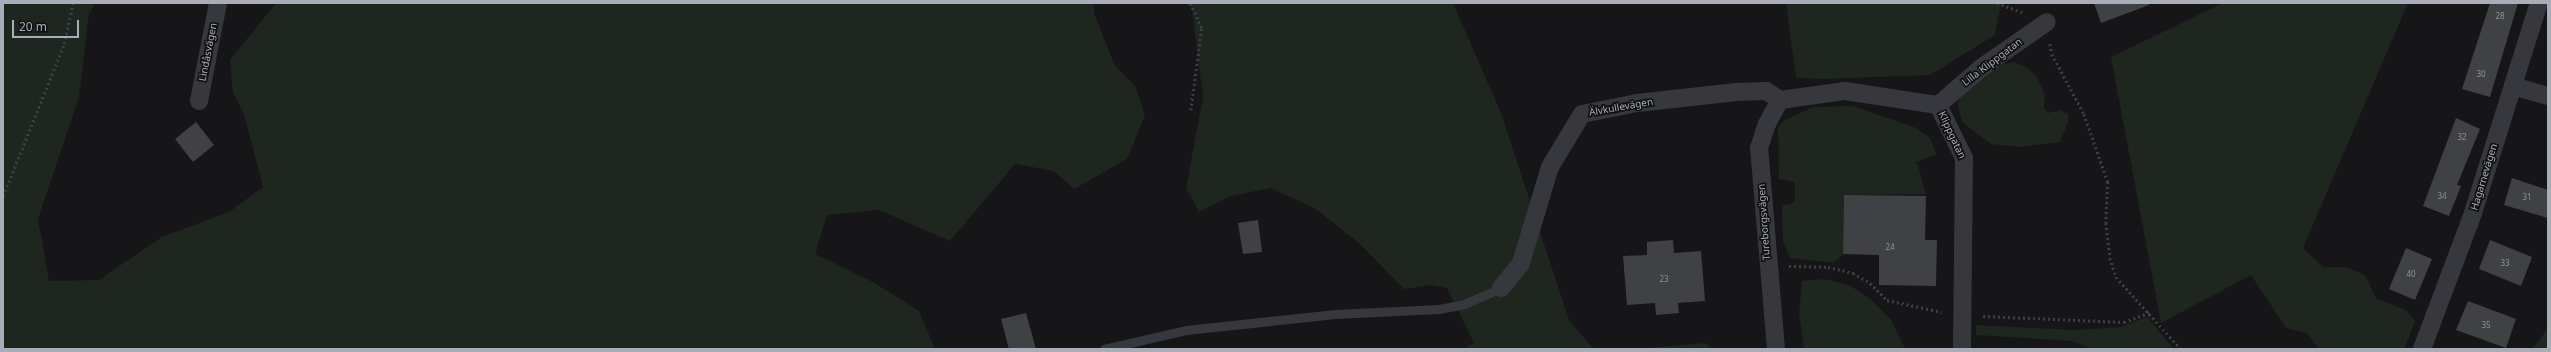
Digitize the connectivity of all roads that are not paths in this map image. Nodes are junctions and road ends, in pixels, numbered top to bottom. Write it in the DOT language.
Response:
graph roads {
  1 [pos="218,3"];
  2 [pos="2539,3"];
  3 [pos="2047,22"];
  4 [pos="2513,86"];
  5 [pos="2548,96"];
  6 [pos="1780,100"];
  7 [pos="199,101"];
  8 [pos="1938,105"];
  9 [pos="1501,288"];
  10 [pos="1104,349"];
  11 [pos="1776,349"];
  12 [pos="1962,349"];
  13 [pos="2422,349"];
  1 -- 7 [label="street, Lindåsvägen"];
  2 -- 4 [label="street, Hagarnevägen"];
  3 -- 8 [label="street, Lilla Klippgatan"];
  4 -- 5 [label="street"];
  4 -- 13 [label="street, Hagarnevägen"];
  6 -- 8 [label="street, Klippgatan"];
  6 -- 9 [label="street, Älvkullevägen"];
  6 -- 11 [label="street, Tureborgsvägen"];
  8 -- 12 [label="street, Klippgatan"];
  9 -- 10 [label="lane"];
}
